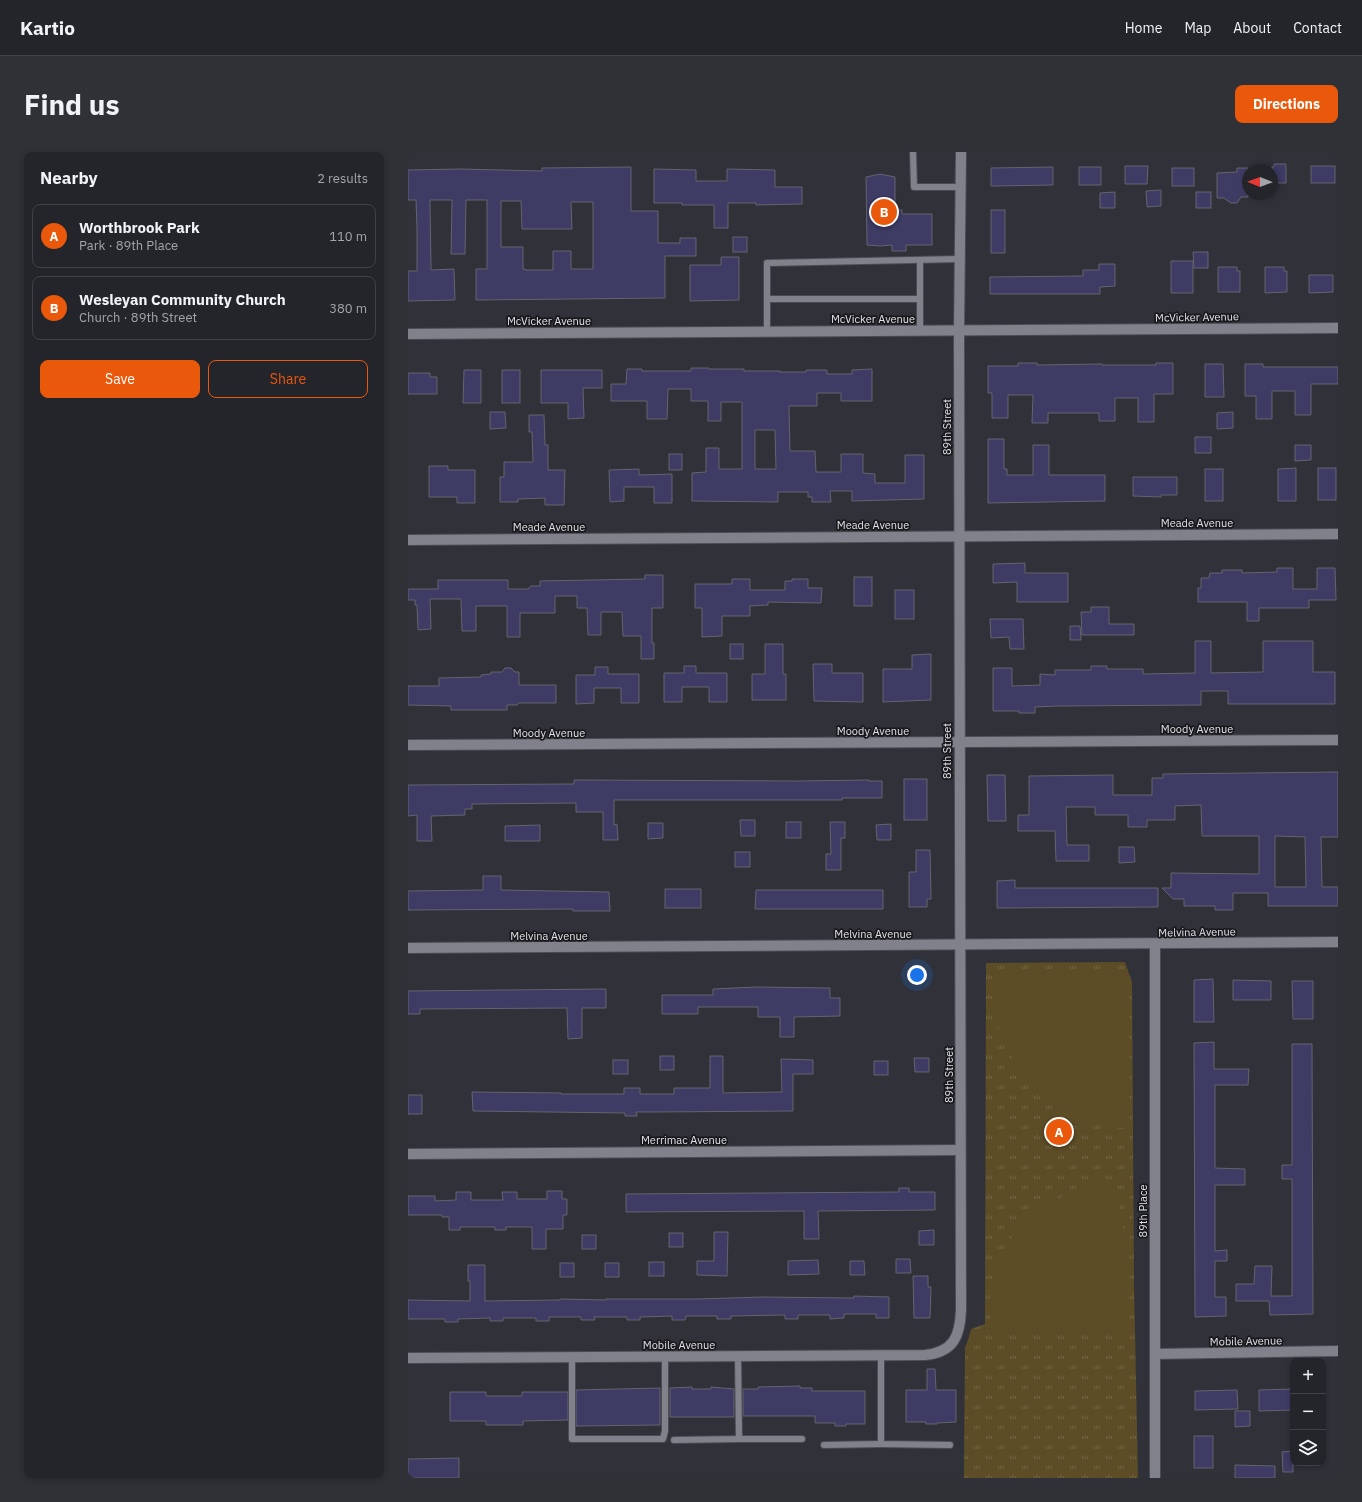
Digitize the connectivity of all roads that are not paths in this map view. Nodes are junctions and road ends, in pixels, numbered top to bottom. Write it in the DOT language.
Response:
graph roads {
  1 [pos="913,152"];
  2 [pos="961,152"];
  3 [pos="961,188"];
  4 [pos="960,259"];
  5 [pos="920,260"];
  6 [pos="767,299"];
  7 [pos="920,299"];
  8 [pos="1338,328"];
  9 [pos="767,331"];
  10 [pos="920,331"];
  11 [pos="959,331"];
  12 [pos="408,334"];
  13 [pos="1338,534"];
  14 [pos="960,536"];
  15 [pos="408,540"];
  16 [pos="1338,740"];
  17 [pos="959,742"];
  18 [pos="408,746"];
  19 [pos="1338,942"];
  20 [pos="1155,944"];
  21 [pos="961,945"];
  22 [pos="408,948"];
  23 [pos="960,1150"];
  24 [pos="408,1154"];
  25 [pos="949,1346"];
  26 [pos="1338,1352"];
  27 [pos="1155,1354"];
  28 [pos="880,1355"];
  29 [pos="738,1356"];
  30 [pos="572,1357"];
  31 [pos="665,1357"];
  32 [pos="408,1358"];
  33 [pos="739,1439"];
  34 [pos="674,1440"];
  35 [pos="802,1440"];
  36 [pos="881,1444"];
  37 [pos="824,1445"];
  38 [pos="950,1445"];
  39 [pos="1155,1478"];
  1 -- 3 [label="lane"];
  2 -- 3 [label="street, 89th Street"];
  3 -- 4 [label="street, 89th Street"];
  4 -- 5 [label="lane"];
  4 -- 11 [label="street, 89th Street"];
  5 -- 6 [label="lane"];
  5 -- 7 [label="lane"];
  6 -- 7 [label="lane"];
  6 -- 9 [label="lane"];
  7 -- 10 [label="lane"];
  8 -- 11 [label="street, McVicker Avenue"];
  9 -- 10 [label="street, McVicker Avenue"];
  9 -- 12 [label="street, McVicker Avenue"];
  10 -- 11 [label="street, McVicker Avenue"];
  11 -- 14 [label="street, 89th Street"];
  13 -- 14 [label="street, Meade Avenue"];
  14 -- 15 [label="street, Meade Avenue"];
  14 -- 17 [label="street, 89th Street"];
  16 -- 17 [label="street, Moody Avenue"];
  17 -- 18 [label="street, Moody Avenue"];
  17 -- 21 [label="street, 89th Street"];
  19 -- 20 [label="street, Melvina Avenue"];
  20 -- 21 [label="street, Melvina Avenue"];
  20 -- 27 [label="street, 89th Place"];
  21 -- 22 [label="street, Melvina Avenue"];
  21 -- 23 [label="street, 89th Street"];
  23 -- 24 [label="street, Merrimac Avenue"];
  23 -- 25 [label="street, 89th Street"];
  25 -- 28 [label="street, Mobile Avenue"];
  26 -- 27 [label="street, Mobile Avenue"];
  27 -- 39 [label="street, 89th Place"];
  28 -- 29 [label="street, Mobile Avenue"];
  28 -- 36 [label="lane"];
  29 -- 31 [label="street, Mobile Avenue"];
  29 -- 33 [label="lane"];
  30 -- 31 [label="street, Mobile Avenue"];
  30 -- 31 [label="lane"];
  30 -- 32 [label="street, Mobile Avenue"];
  33 -- 34 [label="lane"];
  33 -- 35 [label="lane"];
  36 -- 37 [label="lane"];
  36 -- 38 [label="lane"];
}
